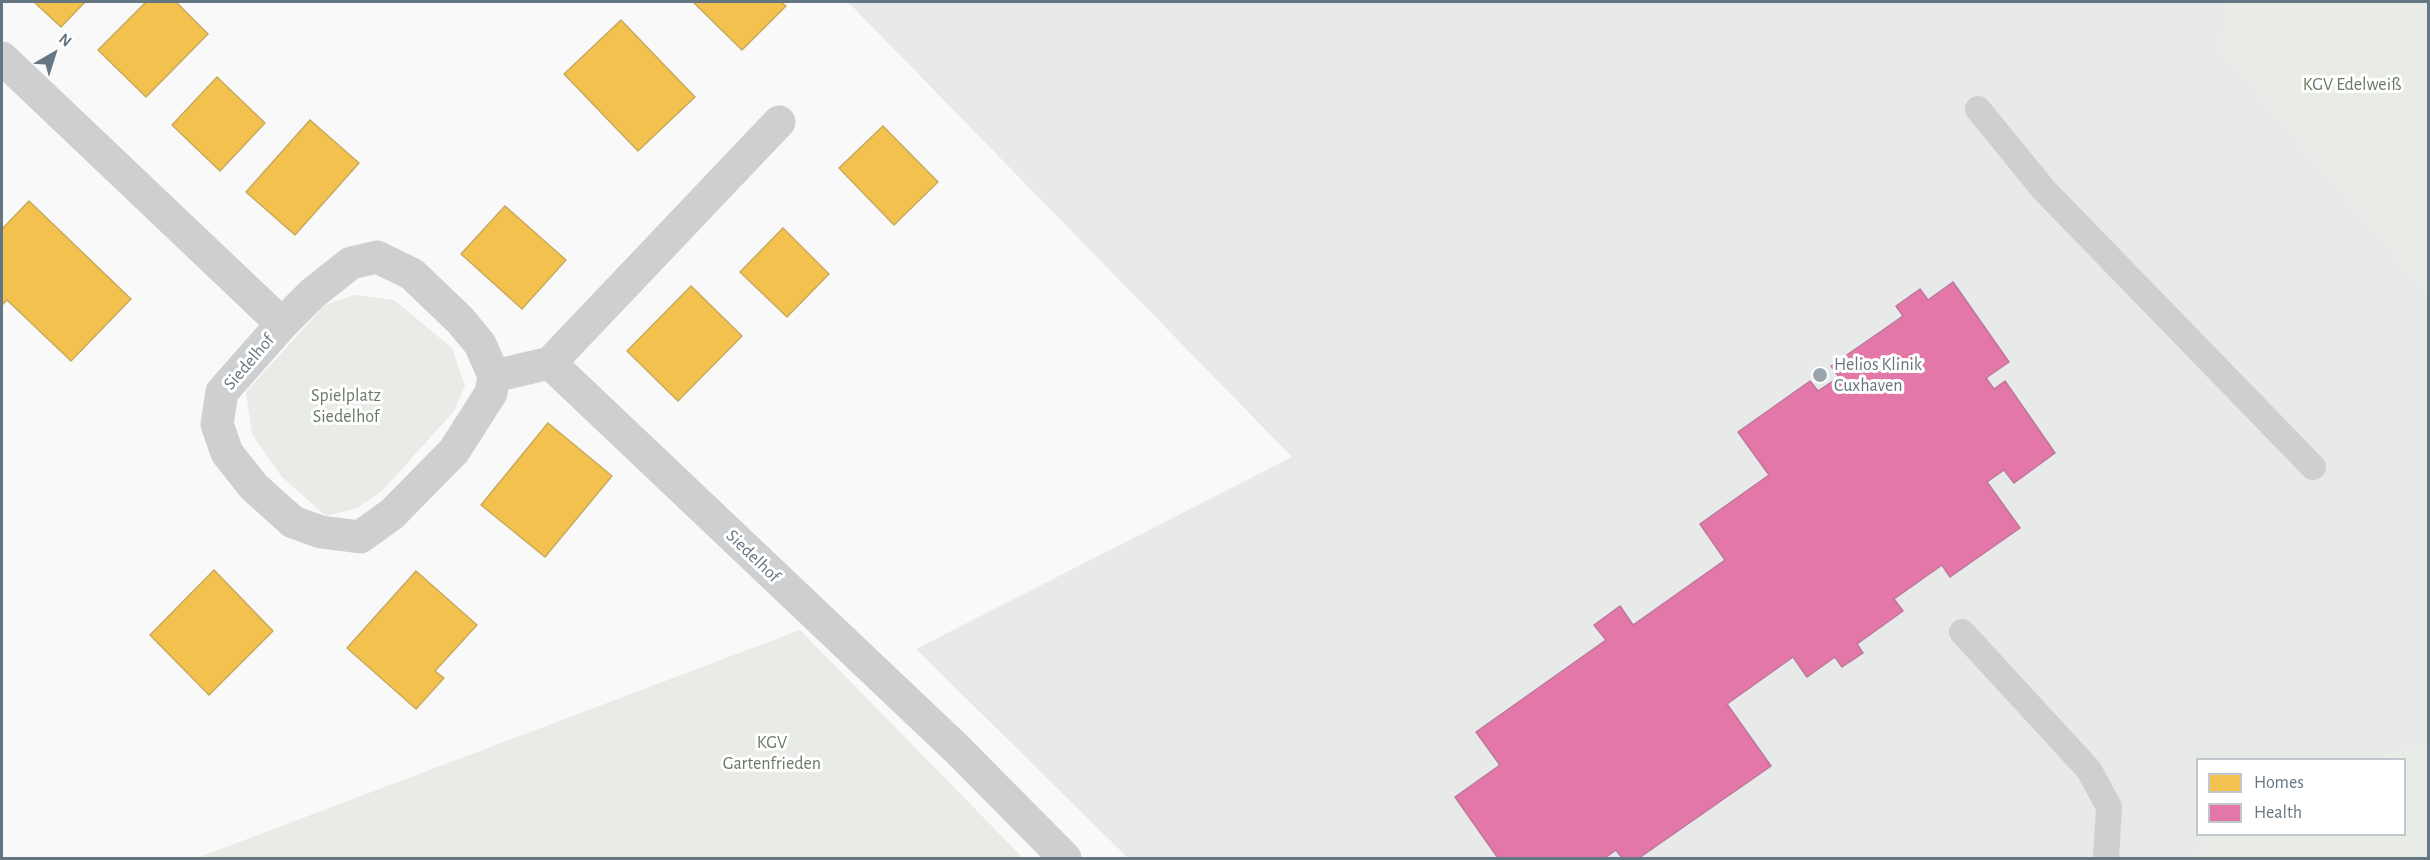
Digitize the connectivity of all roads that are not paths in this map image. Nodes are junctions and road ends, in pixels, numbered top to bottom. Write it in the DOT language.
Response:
graph roads {
  1 [pos="2,58"];
  2 [pos="1978,109"];
  3 [pos="779,122"];
  4 [pos="282,324"];
  5 [pos="550,363"];
  6 [pos="494,376"];
  7 [pos="2313,467"];
  8 [pos="1962,632"];
  9 [pos="1065,858"];
  10 [pos="2106,858"];
  1 -- 4 [label="street, Siedelhof"];
  2 -- 7 [label="lane"];
  3 -- 5 [label="street"];
  4 -- 6 [label="street, Siedelhof"];
  4 -- 6 [label="street, Siedelhof"];
  5 -- 6 [label="street"];
  5 -- 9 [label="street, Siedelhof"];
  8 -- 10 [label="lane"];
}
